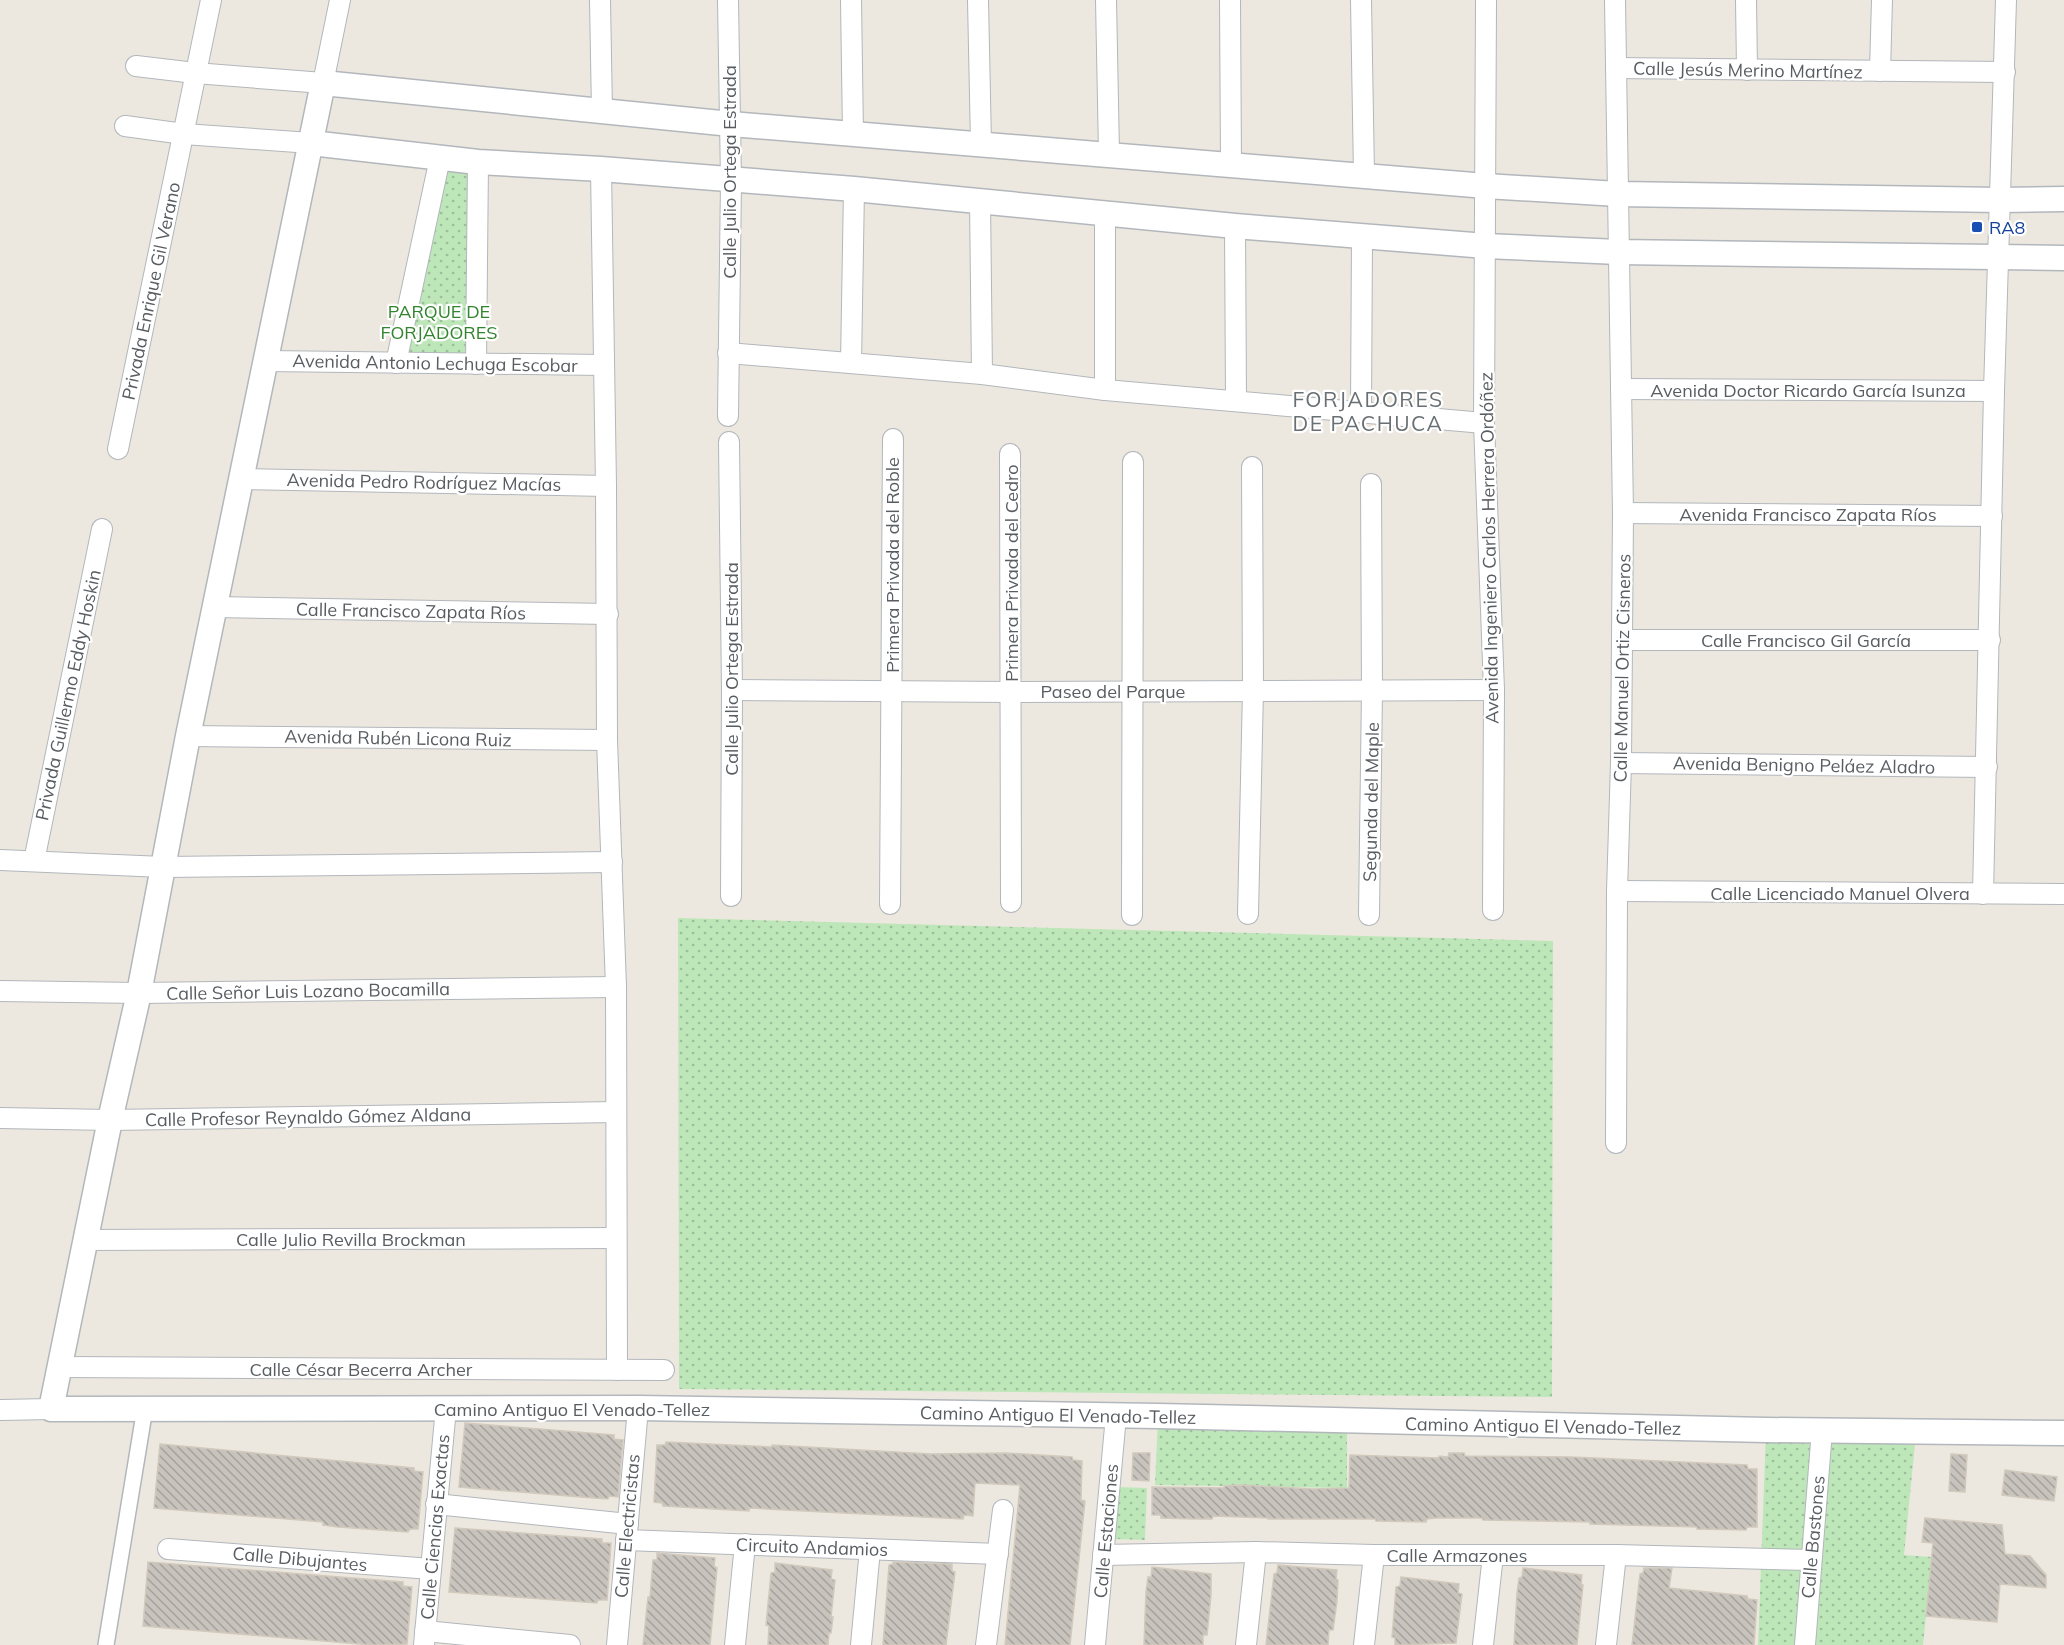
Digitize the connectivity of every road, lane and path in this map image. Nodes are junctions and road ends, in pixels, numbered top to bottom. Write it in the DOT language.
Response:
graph roads {
  1 [pos="211,0"];
  2 [pos="340,0"];
  3 [pos="600,0"];
  4 [pos="728,0"];
  5 [pos="851,0"];
  6 [pos="978,0"];
  7 [pos="1106,0"];
  8 [pos="1230,0"];
  9 [pos="1361,0"];
  10 [pos="1486,0"];
  11 [pos="1615,0"];
  12 [pos="1746,0"];
  13 [pos="1881,0"];
  14 [pos="2006,0"];
  15 [pos="136,66"];
  16 [pos="1616,68"];
  17 [pos="1747,70"];
  18 [pos="1880,71"];
  19 [pos="2005,72"];
  20 [pos="195,74"];
  21 [pos="323,83"];
  22 [pos="602,112"];
  23 [pos="731,124"];
  24 [pos="125,126"];
  25 [pos="184,134"];
  26 [pos="853,134"];
  27 [pos="311,143"];
  28 [pos="981,144"];
  29 [pos="1109,153"];
  30 [pos="440,158"];
  31 [pos="478,162"];
  32 [pos="1232,165"];
  33 [pos="601,169"];
  34 [pos="1364,175"];
  35 [pos="731,181"];
  36 [pos="1486,186"];
  37 [pos="854,189"];
  38 [pos="1618,194"];
  39 [pos="2064,199"];
  40 [pos="980,200"];
  41 [pos="2000,200"];
  42 [pos="1105,212"];
  43 [pos="1235,226"];
  44 [pos="1362,236"];
  45 [pos="1486,246"];
  46 [pos="1618,252"];
  47 [pos="1998,258"];
  48 [pos="2064,258"];
  49 [pos="728,353"];
  50 [pos="266,361"];
  51 [pos="396,363"];
  52 [pos="851,363"];
  53 [pos="476,364"];
  54 [pos="604,365"];
  55 [pos="982,374"];
  56 [pos="1621,389"];
  57 [pos="1105,390"];
  58 [pos="1994,391"];
  59 [pos="1236,401"];
  60 [pos="1361,412"];
  61 [pos="728,416"];
  62 [pos="1484,423"];
  63 [pos="893,439"];
  64 [pos="729,442"];
  65 [pos="118,449"];
  66 [pos="1010,454"];
  67 [pos="1133,462"];
  68 [pos="1252,467"];
  69 [pos="241,479"];
  70 [pos="1371,484"];
  71 [pos="606,486"];
  72 [pos="1623,513"];
  73 [pos="1992,516"];
  74 [pos="102,529"];
  75 [pos="215,607"];
  76 [pos="608,614"];
  77 [pos="1623,640"];
  78 [pos="1990,640"];
  79 [pos="732,690"];
  80 [pos="891,690"];
  81 [pos="1253,690"];
  82 [pos="1372,690"];
  83 [pos="1494,690"];
  84 [pos="1011,692"];
  85 [pos="1133,692"];
  86 [pos="188,736"];
  87 [pos="607,740"];
  88 [pos="1621,763"];
  89 [pos="1987,767"];
  90 [pos="0,860"];
  91 [pos="34,861"];
  92 [pos="612,862"];
  93 [pos="163,867"];
  94 [pos="1617,891"];
  95 [pos="1983,894"];
  96 [pos="2064,894"];
  97 [pos="731,896"];
  98 [pos="1011,902"];
  99 [pos="891,904"];
  100 [pos="1494,910"];
  101 [pos="1248,914"];
  102 [pos="1132,915"];
  103 [pos="1370,915"];
  104 [pos="616,987"];
  105 [pos="0,992"];
  106 [pos="139,993"];
  107 [pos="616,1112"];
  108 [pos="0,1118"];
  109 [pos="110,1120"];
  110 [pos="1616,1143"];
  111 [pos="616,1238"];
  112 [pos="85,1240"];
  113 [pos="59,1367"];
  114 [pos="616,1370"];
  115 [pos="664,1370"];
  116 [pos="145,1408"];
  117 [pos="446,1408"];
  118 [pos="638,1408"];
  119 [pos="51,1409"];
  120 [pos="0,1410"];
  121 [pos="1116,1416"];
  122 [pos="1822,1430"];
  123 [pos="2064,1433"];
  124 [pos="436,1504"];
  125 [pos="1003,1510"];
  126 [pos="627,1532"];
  127 [pos="746,1544"];
  128 [pos="168,1549"];
  129 [pos="870,1549"];
  130 [pos="1256,1552"];
  131 [pos="998,1554"];
  132 [pos="1104,1555"];
  133 [pos="1374,1555"];
  134 [pos="1493,1555"];
  135 [pos="1616,1555"];
  136 [pos="1811,1560"];
  137 [pos="431,1569"];
  138 [pos="425,1638"];
  139 [pos="106,1645"];
  140 [pos="570,1645"];
  141 [pos="617,1645"];
  142 [pos="735,1645"];
  143 [pos="861,1645"];
  144 [pos="987,1645"];
  145 [pos="1095,1645"];
  146 [pos="1246,1645"];
  147 [pos="1364,1645"];
  148 [pos="1484,1645"];
  149 [pos="1606,1645"];
  150 [pos="1804,1645"];
  1 -- 20 [label="street, Privada Enrique Gil Verano"];
  2 -- 21 [label="street"];
  3 -- 22 [label="street"];
  4 -- 23 [label="street, Calle Julio Ortega Estrada"];
  5 -- 26 [label="street"];
  6 -- 28 [label="street"];
  7 -- 29 [label="street"];
  8 -- 32 [label="street"];
  9 -- 34 [label="street"];
  10 -- 36 [label="street, Avenida Ingeniero Carlos Herrera Ordóñez"];
  11 -- 16 [label="street, Calle Manuel Ortiz Cisneros"];
  12 -- 17 [label="street"];
  13 -- 18 [label="street"];
  14 -- 19 [label="street"];
  15 -- 20 [label="street"];
  16 -- 17 [label="street, Calle Jesús Merino Martínez"];
  16 -- 38 [label="street, Calle Manuel Ortiz Cisneros"];
  17 -- 18 [label="street, Calle Jesús Merino Martínez"];
  18 -- 19 [label="street, Calle Jesús Merino Martínez"];
  19 -- 41 [label="street"];
  20 -- 21 [label="street"];
  20 -- 25 [label="street, Privada Enrique Gil Verano"];
  21 -- 22 [label="street"];
  21 -- 27 [label="street"];
  22 -- 23 [label="street"];
  23 -- 26 [label="street"];
  23 -- 35 [label="street, Calle Julio Ortega Estrada"];
  24 -- 25 [label="street"];
  25 -- 27 [label="street"];
  25 -- 65 [label="street, Privada Enrique Gil Verano"];
  26 -- 28 [label="street"];
  27 -- 30 [label="street"];
  27 -- 50 [label="street"];
  28 -- 29 [label="street"];
  29 -- 32 [label="street"];
  30 -- 31 [label="street"];
  30 -- 51 [label="street"];
  31 -- 33 [label="street"];
  31 -- 53 [label="street"];
  32 -- 34 [label="street"];
  33 -- 35 [label="street"];
  33 -- 54 [label="street"];
  34 -- 36 [label="street"];
  35 -- 37 [label="street"];
  35 -- 49 [label="street, Calle Julio Ortega Estrada"];
  36 -- 38 [label="street"];
  36 -- 45 [label="street, Avenida Ingeniero Carlos Herrera Ordóñez"];
  37 -- 40 [label="street"];
  37 -- 52 [label="street"];
  38 -- 41 [label="street"];
  38 -- 46 [label="street, Calle Manuel Ortiz Cisneros"];
  39 -- 41 [label="street"];
  40 -- 42 [label="street"];
  40 -- 55 [label="street"];
  41 -- 47 [label="street"];
  42 -- 43 [label="street"];
  42 -- 57 [label="street"];
  43 -- 44 [label="street"];
  43 -- 59 [label="street"];
  44 -- 45 [label="street"];
  44 -- 60 [label="street"];
  45 -- 46 [label="street"];
  45 -- 62 [label="street, Avenida Ingeniero Carlos Herrera Ordóñez"];
  46 -- 47 [label="street"];
  46 -- 56 [label="street, Calle Manuel Ortiz Cisneros"];
  47 -- 48 [label="street"];
  47 -- 58 [label="street"];
  49 -- 52 [label="street"];
  49 -- 61 [label="street, Calle Julio Ortega Estrada"];
  50 -- 51 [label="street, Avenida Antonio Lechuga Escobar"];
  50 -- 69 [label="street"];
  51 -- 53 [label="street, Avenida Antonio Lechuga Escobar"];
  52 -- 55 [label="street"];
  53 -- 54 [label="street, Avenida Antonio Lechuga Escobar"];
  54 -- 71 [label="street"];
  55 -- 57 [label="street"];
  56 -- 58 [label="street, Avenida Doctor Ricardo García Isunza"];
  56 -- 72 [label="street, Calle Manuel Ortiz Cisneros"];
  57 -- 59 [label="street"];
  58 -- 73 [label="street"];
  59 -- 60 [label="street"];
  60 -- 62 [label="street"];
  62 -- 83 [label="street, Avenida Ingeniero Carlos Herrera Ordóñez"];
  63 -- 80 [label="street, Primera Privada del Roble"];
  64 -- 79 [label="street, Calle Julio Ortega Estrada"];
  66 -- 84 [label="street, Primera Privada del Cedro"];
  67 -- 85 [label="street"];
  68 -- 81 [label="street"];
  69 -- 71 [label="street, Avenida Pedro Rodríguez Macías"];
  69 -- 75 [label="street"];
  70 -- 82 [label="street, Segunda del Maple"];
  71 -- 76 [label="street"];
  72 -- 73 [label="street, Avenida Francisco Zapata Ríos"];
  72 -- 77 [label="street, Calle Manuel Ortiz Cisneros"];
  73 -- 78 [label="street"];
  74 -- 91 [label="street, Privada Guillermo Eddy Hoskin"];
  75 -- 76 [label="street, Calle Francisco Zapata Ríos"];
  75 -- 86 [label="street"];
  76 -- 87 [label="street"];
  77 -- 78 [label="street, Calle Francisco Gil García"];
  77 -- 88 [label="street, Calle Manuel Ortiz Cisneros"];
  78 -- 89 [label="street"];
  79 -- 80 [label="street, Paseo del Parque"];
  79 -- 97 [label="street, Calle Julio Ortega Estrada"];
  80 -- 84 [label="street, Paseo del Parque"];
  80 -- 99 [label="street, Primera Privada del Roble"];
  81 -- 82 [label="street, Paseo del Parque"];
  81 -- 85 [label="street, Paseo del Parque"];
  81 -- 101 [label="street"];
  82 -- 83 [label="street, Paseo del Parque"];
  82 -- 103 [label="street, Segunda del Maple"];
  83 -- 100 [label="street, Avenida Ingeniero Carlos Herrera Ordóñez"];
  84 -- 85 [label="street, Paseo del Parque"];
  84 -- 98 [label="street, Primera Privada del Cedro"];
  85 -- 102 [label="street"];
  86 -- 87 [label="street, Avenida Rubén Licona Ruiz"];
  86 -- 93 [label="street"];
  87 -- 92 [label="street"];
  88 -- 89 [label="street, Avenida Benigno Peláez Aladro"];
  88 -- 94 [label="street, Calle Manuel Ortiz Cisneros"];
  89 -- 95 [label="street"];
  90 -- 91 [label="street"];
  91 -- 93 [label="street"];
  92 -- 93 [label="street"];
  92 -- 104 [label="street"];
  93 -- 106 [label="street"];
  94 -- 95 [label="street, Calle Licenciado Manuel Olvera"];
  94 -- 110 [label="street, Calle Manuel Ortiz Cisneros"];
  95 -- 96 [label="street, Calle Licenciado Manuel Olvera"];
  104 -- 106 [label="street, Calle Señor Luis Lozano Bocamilla"];
  104 -- 107 [label="street"];
  105 -- 106 [label="street, Calle Señor Luis Lozano Bocamilla"];
  106 -- 109 [label="street"];
  107 -- 109 [label="street, Calle Profesor Reynaldo Gómez Aldana"];
  107 -- 111 [label="street"];
  108 -- 109 [label="street, Calle Profesor Reynaldo Gómez Aldana"];
  109 -- 112 [label="street"];
  111 -- 112 [label="street, Calle Julio Revilla Brockman"];
  111 -- 114 [label="street"];
  112 -- 113 [label="street"];
  113 -- 114 [label="street, Calle César Becerra Archer"];
  113 -- 119 [label="street"];
  114 -- 115 [label="street, Calle César Becerra Archer"];
  116 -- 117 [label="street, Camino Antiguo El Venado-Tellez"];
  116 -- 119 [label="street, Camino Antiguo El Venado-Tellez"];
  116 -- 139 [label="street"];
  117 -- 118 [label="street, Camino Antiguo El Venado-Tellez"];
  117 -- 124 [label="street, Calle Ciencias Exactas"];
  118 -- 121 [label="street, Camino Antiguo El Venado-Tellez"];
  118 -- 126 [label="street, Calle Electricistas"];
  119 -- 120 [label="street"];
  121 -- 122 [label="street, Camino Antiguo El Venado-Tellez"];
  121 -- 132 [label="street, Calle Estaciones"];
  122 -- 123 [label="street, Camino Antiguo El Venado-Tellez"];
  122 -- 136 [label="street, Calle Bastones"];
  124 -- 126 [label="street, Circuito Andamios"];
  124 -- 137 [label="street, Calle Ciencias Exactas"];
  125 -- 131 [label="street"];
  126 -- 127 [label="street, Circuito Andamios"];
  126 -- 141 [label="street, Calle Electricistas"];
  127 -- 129 [label="street, Circuito Andamios"];
  127 -- 142 [label="street"];
  128 -- 137 [label="street, Calle Dibujantes"];
  129 -- 131 [label="street, Circuito Andamios"];
  129 -- 143 [label="street"];
  130 -- 132 [label="street, Calle Armazones"];
  130 -- 133 [label="street, Calle Armazones"];
  130 -- 146 [label="street"];
  131 -- 144 [label="street"];
  132 -- 145 [label="street, Calle Estaciones"];
  133 -- 134 [label="street, Calle Armazones"];
  133 -- 147 [label="street"];
  134 -- 135 [label="street, Calle Armazones"];
  134 -- 148 [label="street"];
  135 -- 136 [label="street, Calle Armazones"];
  135 -- 149 [label="street"];
  136 -- 150 [label="street, Calle Bastones"];
  137 -- 138 [label="street, Calle Ciencias Exactas"];
  138 -- 140 [label="street"];
}
